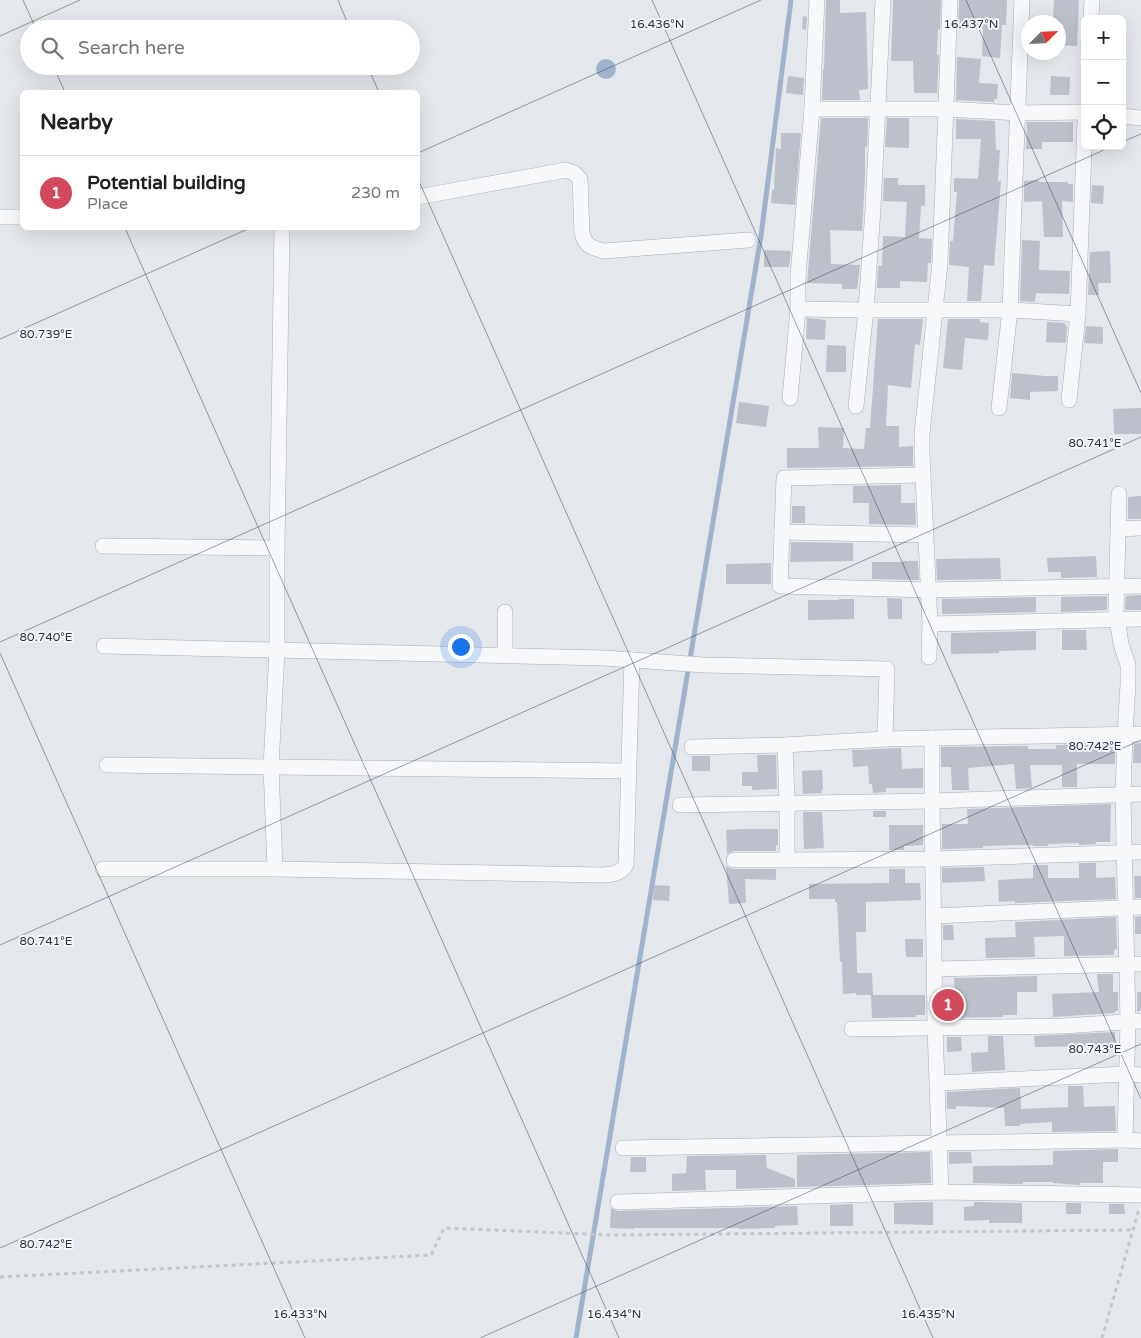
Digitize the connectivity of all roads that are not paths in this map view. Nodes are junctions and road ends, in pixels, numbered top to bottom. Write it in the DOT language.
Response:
graph roads {
  1 [pos="816,0"];
  2 [pos="883,0"];
  3 [pos="950,0"];
  4 [pos="1022,0"];
  5 [pos="1092,0"];
  6 [pos="1091,15"];
  7 [pos="877,108"];
  8 [pos="812,109"];
  9 [pos="946,109"];
  10 [pos="1081,112"];
  11 [pos="1019,113"];
  12 [pos="1126,116"];
  13 [pos="1141,118"];
  14 [pos="1084,150"];
  15 [pos="420,197"];
  16 [pos="0,217"];
  17 [pos="20,217"];
  18 [pos="282,230"];
  19 [pos="748,240"];
  20 [pos="798,309"];
  21 [pos="866,310"];
  22 [pos="936,310"];
  23 [pos="1010,310"];
  24 [pos="1078,314"];
  25 [pos="790,398"];
  26 [pos="1069,400"];
  27 [pos="856,406"];
  28 [pos="999,408"];
  29 [pos="923,475"];
  30 [pos="1119,494"];
  31 [pos="1141,528"];
  32 [pos="1118,529"];
  33 [pos="782,532"];
  34 [pos="926,535"];
  35 [pos="103,546"];
  36 [pos="277,548"];
  37 [pos="1117,586"];
  38 [pos="1141,586"];
  39 [pos="928,590"];
  40 [pos="505,612"];
  41 [pos="1117,619"];
  42 [pos="1141,620"];
  43 [pos="930,624"];
  44 [pos="104,646"];
  45 [pos="276,650"];
  46 [pos="505,656"];
  47 [pos="929,657"];
  48 [pos="632,660"];
  49 [pos="1135,683"];
  50 [pos="1125,734"];
  51 [pos="1141,734"];
  52 [pos="932,738"];
  53 [pos="885,739"];
  54 [pos="784,745"];
  55 [pos="692,747"];
  56 [pos="107,765"];
  57 [pos="271,767"];
  58 [pos="629,771"];
  59 [pos="1141,794"];
  60 [pos="1123,795"];
  61 [pos="932,801"];
  62 [pos="787,803"];
  63 [pos="680,805"];
  64 [pos="1141,852"];
  65 [pos="1124,853"];
  66 [pos="933,859"];
  67 [pos="734,860"];
  68 [pos="787,860"];
  69 [pos="103,869"];
  70 [pos="275,869"];
  71 [pos="1125,907"];
  72 [pos="1141,907"];
  73 [pos="934,916"];
  74 [pos="1134,964"];
  75 [pos="934,969"];
  76 [pos="1134,1021"];
  77 [pos="852,1028"];
  78 [pos="935,1028"];
  79 [pos="1134,1075"];
  80 [pos="937,1083"];
  81 [pos="1125,1140"];
  82 [pos="1141,1141"];
  83 [pos="939,1143"];
  84 [pos="623,1148"];
  85 [pos="941,1192"];
  86 [pos="1141,1195"];
  87 [pos="618,1202"];
  1 -- 8 [label="street"];
  2 -- 7 [label="street"];
  3 -- 9 [label="street"];
  4 -- 11 [label="street"];
  5 -- 6 [label="street"];
  7 -- 8 [label="street"];
  7 -- 9 [label="street"];
  7 -- 21 [label="street"];
  8 -- 20 [label="street"];
  9 -- 11 [label="street"];
  9 -- 22 [label="street"];
  10 -- 11 [label="street"];
  11 -- 23 [label="street"];
  12 -- 13 [label="street"];
  14 -- 24 [label="street"];
  15 -- 19 [label="street"];
  16 -- 17 [label="street"];
  18 -- 36 [label="street"];
  20 -- 21 [label="street"];
  20 -- 25 [label="street"];
  21 -- 22 [label="street"];
  21 -- 27 [label="street"];
  22 -- 23 [label="street"];
  22 -- 29 [label="street"];
  23 -- 24 [label="street"];
  23 -- 28 [label="street"];
  24 -- 26 [label="street"];
  29 -- 33 [label="street"];
  29 -- 34 [label="street"];
  30 -- 32 [label="street"];
  31 -- 32 [label="street"];
  32 -- 37 [label="street"];
  33 -- 34 [label="street"];
  33 -- 39 [label="street"];
  34 -- 39 [label="street"];
  35 -- 36 [label="street"];
  36 -- 45 [label="street"];
  37 -- 38 [label="street"];
  37 -- 39 [label="street"];
  37 -- 41 [label="street"];
  39 -- 43 [label="street"];
  40 -- 46 [label="street"];
  41 -- 42 [label="street"];
  41 -- 43 [label="street"];
  41 -- 49 [label="street"];
  43 -- 47 [label="street"];
  44 -- 45 [label="street"];
  45 -- 46 [label="street"];
  45 -- 57 [label="street"];
  46 -- 48 [label="street"];
  48 -- 53 [label="street"];
  48 -- 58 [label="street"];
  49 -- 50 [label="street"];
  50 -- 51 [label="street"];
  50 -- 52 [label="street"];
  50 -- 60 [label="street"];
  52 -- 53 [label="street"];
  52 -- 61 [label="street"];
  53 -- 54 [label="street"];
  54 -- 55 [label="street"];
  54 -- 62 [label="street"];
  56 -- 57 [label="street"];
  57 -- 58 [label="street"];
  57 -- 70 [label="street"];
  58 -- 70 [label="street"];
  59 -- 60 [label="street"];
  60 -- 61 [label="street"];
  60 -- 65 [label="street"];
  61 -- 62 [label="street"];
  61 -- 66 [label="street"];
  62 -- 63 [label="street"];
  62 -- 68 [label="street"];
  64 -- 65 [label="street"];
  65 -- 66 [label="street"];
  65 -- 71 [label="street"];
  66 -- 68 [label="street"];
  66 -- 73 [label="street"];
  67 -- 68 [label="street"];
  69 -- 70 [label="street"];
  71 -- 72 [label="street"];
  71 -- 73 [label="street"];
  71 -- 74 [label="street"];
  73 -- 75 [label="street"];
  74 -- 75 [label="street"];
  74 -- 76 [label="street"];
  75 -- 78 [label="street"];
  76 -- 78 [label="street"];
  76 -- 79 [label="street"];
  77 -- 78 [label="street"];
  78 -- 80 [label="street"];
  79 -- 80 [label="street"];
  79 -- 81 [label="street"];
  80 -- 83 [label="street"];
  81 -- 82 [label="street"];
  81 -- 83 [label="street"];
  83 -- 84 [label="street"];
  83 -- 85 [label="street"];
  85 -- 86 [label="street"];
  85 -- 87 [label="street"];
}
